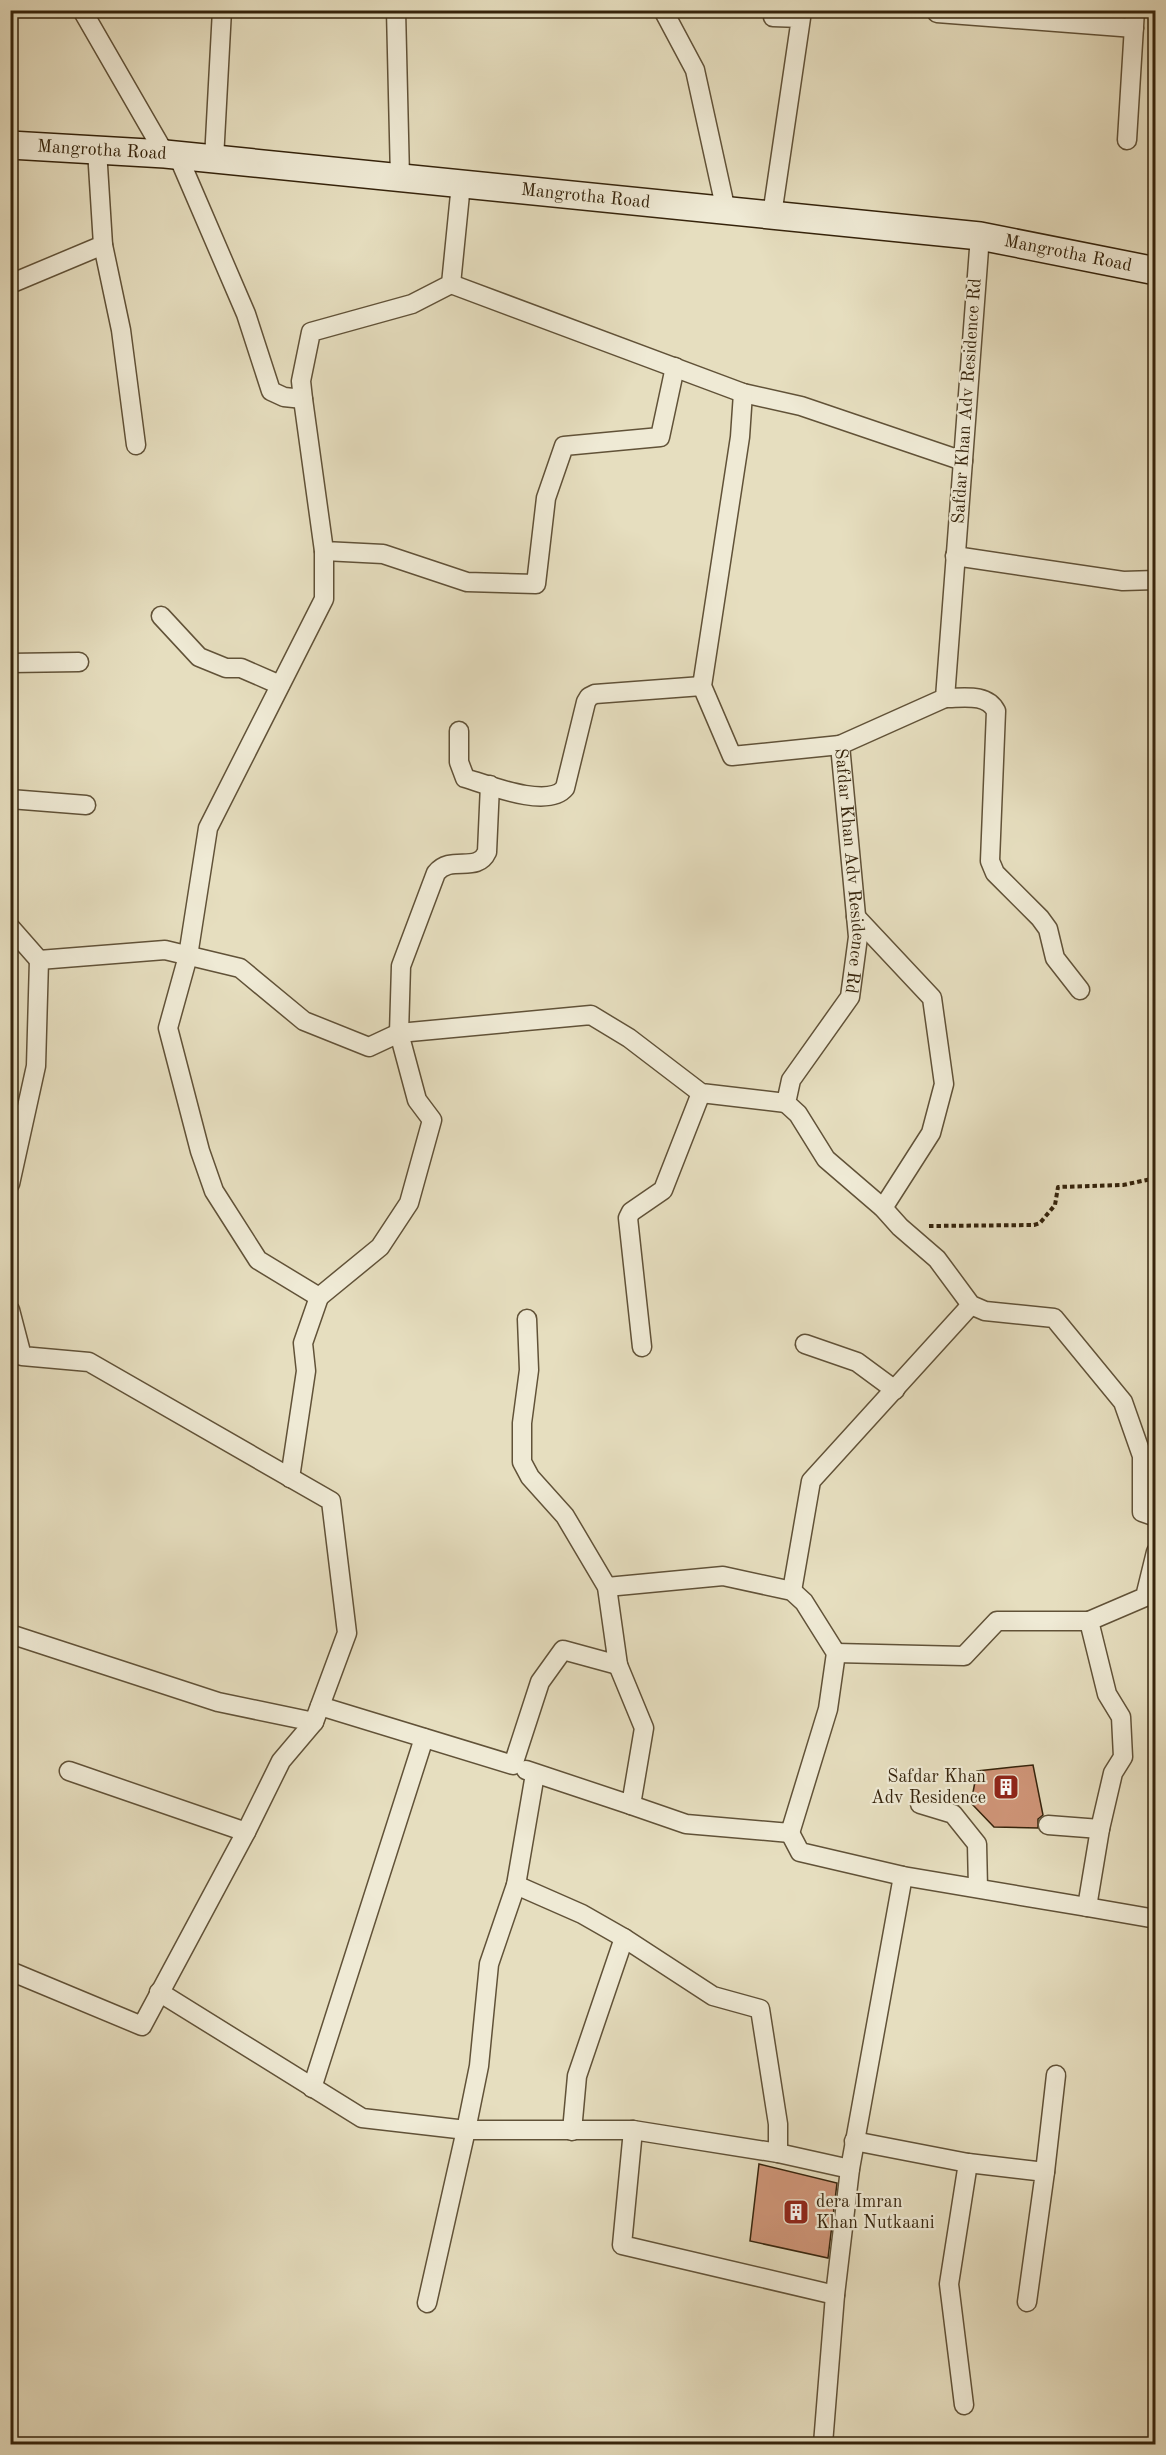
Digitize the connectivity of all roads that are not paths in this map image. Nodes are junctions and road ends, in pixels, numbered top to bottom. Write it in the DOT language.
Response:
graph roads {
  1 [pos="82,10"];
  2 [pos="222,10"];
  3 [pos="396,10"];
  4 [pos="663,10"];
  5 [pos="774,10"];
  6 [pos="937,13"];
  7 [pos="1098,18"];
  8 [pos="1134,20"];
  9 [pos="1127,140"];
  10 [pos="10,145"];
  11 [pos="97,150"];
  12 [pos="171,155"];
  13 [pos="214,159"];
  14 [pos="400,178"];
  15 [pos="461,184"];
  16 [pos="726,211"];
  17 [pos="772,215"];
  18 [pos="980,236"];
  19 [pos="103,246"];
  20 [pos="1155,271"];
  21 [pos="10,284"];
  22 [pos="452,284"];
  23 [pos="675,367"];
  24 [pos="743,393"];
  25 [pos="303,399"];
  26 [pos="136,445"];
  27 [pos="963,461"];
  28 [pos="324,551"];
  29 [pos="955,556"];
  30 [pos="1155,580"];
  31 [pos="161,616"];
  32 [pos="79,662"];
  33 [pos="10,663"];
  34 [pos="280,685"];
  35 [pos="702,686"];
  36 [pos="945,698"];
  37 [pos="459,731"];
  38 [pos="840,745"];
  39 [pos="490,785"];
  40 [pos="10,799"];
  41 [pos="86,805"];
  42 [pos="856,917"];
  43 [pos="10,927"];
  44 [pos="188,956"];
  45 [pos="39,960"];
  46 [pos="1080,990"];
  47 [pos="399,1033"];
  48 [pos="701,1093"];
  49 [pos="786,1103"];
  50 [pos="10,1184"];
  51 [pos="883,1208"];
  52 [pos="319,1297"];
  53 [pos="971,1305"];
  54 [pos="10,1310"];
  55 [pos="526,1319"];
  56 [pos="14,1339"];
  57 [pos="805,1344"];
  58 [pos="642,1347"];
  59 [pos="894,1390"];
  60 [pos="290,1478"];
  61 [pos="1155,1517"];
  62 [pos="1155,1552"];
  63 [pos="607,1587"];
  64 [pos="792,1591"];
  65 [pos="1089,1621"];
  66 [pos="10,1634"];
  67 [pos="836,1653"];
  68 [pos="618,1665"];
  69 [pos="317,1714"];
  70 [pos="424,1737"];
  71 [pos="513,1765"];
  72 [pos="69,1772"];
  73 [pos="535,1774"];
  74 [pos="920,1804"];
  75 [pos="631,1805"];
  76 [pos="1048,1825"];
  77 [pos="1100,1829"];
  78 [pos="246,1832"];
  79 [pos="790,1833"];
  80 [pos="903,1875"];
  81 [pos="516,1885"];
  82 [pos="978,1888"];
  83 [pos="1087,1907"];
  84 [pos="1155,1918"];
  85 [pos="624,1938"];
  86 [pos="10,1971"];
  87 [pos="159,1992"];
  88 [pos="1056,2075"];
  89 [pos="312,2088"];
  90 [pos="466,2130"];
  91 [pos="633,2130"];
  92 [pos="572,2131"];
  93 [pos="854,2141"];
  94 [pos="778,2153"];
  95 [pos="968,2163"];
  96 [pos="850,2169"];
  97 [pos="1045,2172"];
  98 [pos="835,2295"];
  99 [pos="1027,2302"];
  100 [pos="427,2304"];
  101 [pos="964,2405"];
  102 [pos="823,2445"];
  1 -- 12 [label="street"];
  2 -- 13 [label="street"];
  3 -- 14 [label="street"];
  4 -- 16 [label="street"];
  5 -- 17 [label="street"];
  6 -- 7 [label="street"];
  7 -- 8 [label="street"];
  8 -- 9 [label="street"];
  10 -- 11 [label="main road, Mangrotha Road"];
  11 -- 12 [label="main road, Mangrotha Road"];
  11 -- 19 [label="street"];
  12 -- 13 [label="main road, Mangrotha Road"];
  12 -- 25 [label="street"];
  13 -- 14 [label="main road, Mangrotha Road"];
  14 -- 15 [label="main road, Mangrotha Road"];
  15 -- 16 [label="main road, Mangrotha Road"];
  15 -- 22 [label="street"];
  16 -- 17 [label="main road, Mangrotha Road"];
  17 -- 18 [label="main road, Mangrotha Road"];
  18 -- 20 [label="main road, Mangrotha Road"];
  18 -- 27 [label="street, Safdar Khan Adv Residence Rd"];
  19 -- 21 [label="street"];
  19 -- 26 [label="street"];
  22 -- 23 [label="street"];
  22 -- 25 [label="street"];
  23 -- 24 [label="street"];
  23 -- 28 [label="street"];
  24 -- 27 [label="street"];
  24 -- 35 [label="street"];
  25 -- 28 [label="street"];
  27 -- 29 [label="street, Safdar Khan Adv Residence Rd"];
  28 -- 34 [label="street"];
  29 -- 30 [label="street"];
  29 -- 36 [label="street, Safdar Khan Adv Residence Rd"];
  31 -- 34 [label="street"];
  32 -- 33 [label="street"];
  34 -- 44 [label="street"];
  35 -- 38 [label="street"];
  35 -- 39 [label="street"];
  36 -- 38 [label="street, Safdar Khan Adv Residence Rd"];
  36 -- 46 [label="street"];
  37 -- 39 [label="street"];
  38 -- 42 [label="street, Safdar Khan Adv Residence Rd"];
  39 -- 47 [label="street"];
  40 -- 41 [label="street"];
  42 -- 49 [label="street, Safdar Khan Adv Residence Rd"];
  42 -- 51 [label="street"];
  43 -- 45 [label="street"];
  44 -- 45 [label="street"];
  44 -- 47 [label="street"];
  44 -- 52 [label="street"];
  45 -- 50 [label="street"];
  47 -- 48 [label="street"];
  47 -- 52 [label="street"];
  48 -- 49 [label="street"];
  48 -- 58 [label="street"];
  49 -- 51 [label="street"];
  51 -- 53 [label="street"];
  52 -- 60 [label="street"];
  53 -- 59 [label="street"];
  53 -- 61 [label="street"];
  54 -- 56 [label="street"];
  55 -- 63 [label="street"];
  56 -- 60 [label="street"];
  57 -- 59 [label="street"];
  59 -- 64 [label="street"];
  60 -- 69 [label="street"];
  62 -- 65 [label="street"];
  63 -- 64 [label="street"];
  63 -- 68 [label="street"];
  64 -- 67 [label="street"];
  65 -- 67 [label="street"];
  65 -- 77 [label="street"];
  66 -- 69 [label="street"];
  67 -- 79 [label="street"];
  68 -- 71 [label="street"];
  68 -- 75 [label="street"];
  69 -- 70 [label="street"];
  69 -- 78 [label="street"];
  70 -- 71 [label="street"];
  70 -- 89 [label="street"];
  71 -- 73 [label="street"];
  72 -- 78 [label="street"];
  73 -- 75 [label="street"];
  73 -- 81 [label="street"];
  74 -- 82 [label="street"];
  75 -- 79 [label="street"];
  76 -- 77 [label="street"];
  77 -- 83 [label="street"];
  78 -- 87 [label="street"];
  79 -- 80 [label="street"];
  80 -- 82 [label="street"];
  80 -- 93 [label="street"];
  81 -- 85 [label="street"];
  81 -- 90 [label="street"];
  82 -- 83 [label="street"];
  83 -- 84 [label="street"];
  85 -- 92 [label="street"];
  85 -- 94 [label="street"];
  86 -- 87 [label="street"];
  87 -- 89 [label="street"];
  88 -- 97 [label="street"];
  89 -- 90 [label="street"];
  90 -- 92 [label="street"];
  90 -- 100 [label="street"];
  91 -- 92 [label="street"];
  91 -- 94 [label="street"];
  91 -- 98 [label="street"];
  93 -- 95 [label="street"];
  93 -- 96 [label="street"];
  94 -- 96 [label="street"];
  95 -- 97 [label="street"];
  95 -- 101 [label="street"];
  96 -- 98 [label="street"];
  97 -- 99 [label="street"];
  98 -- 102 [label="street"];
}
